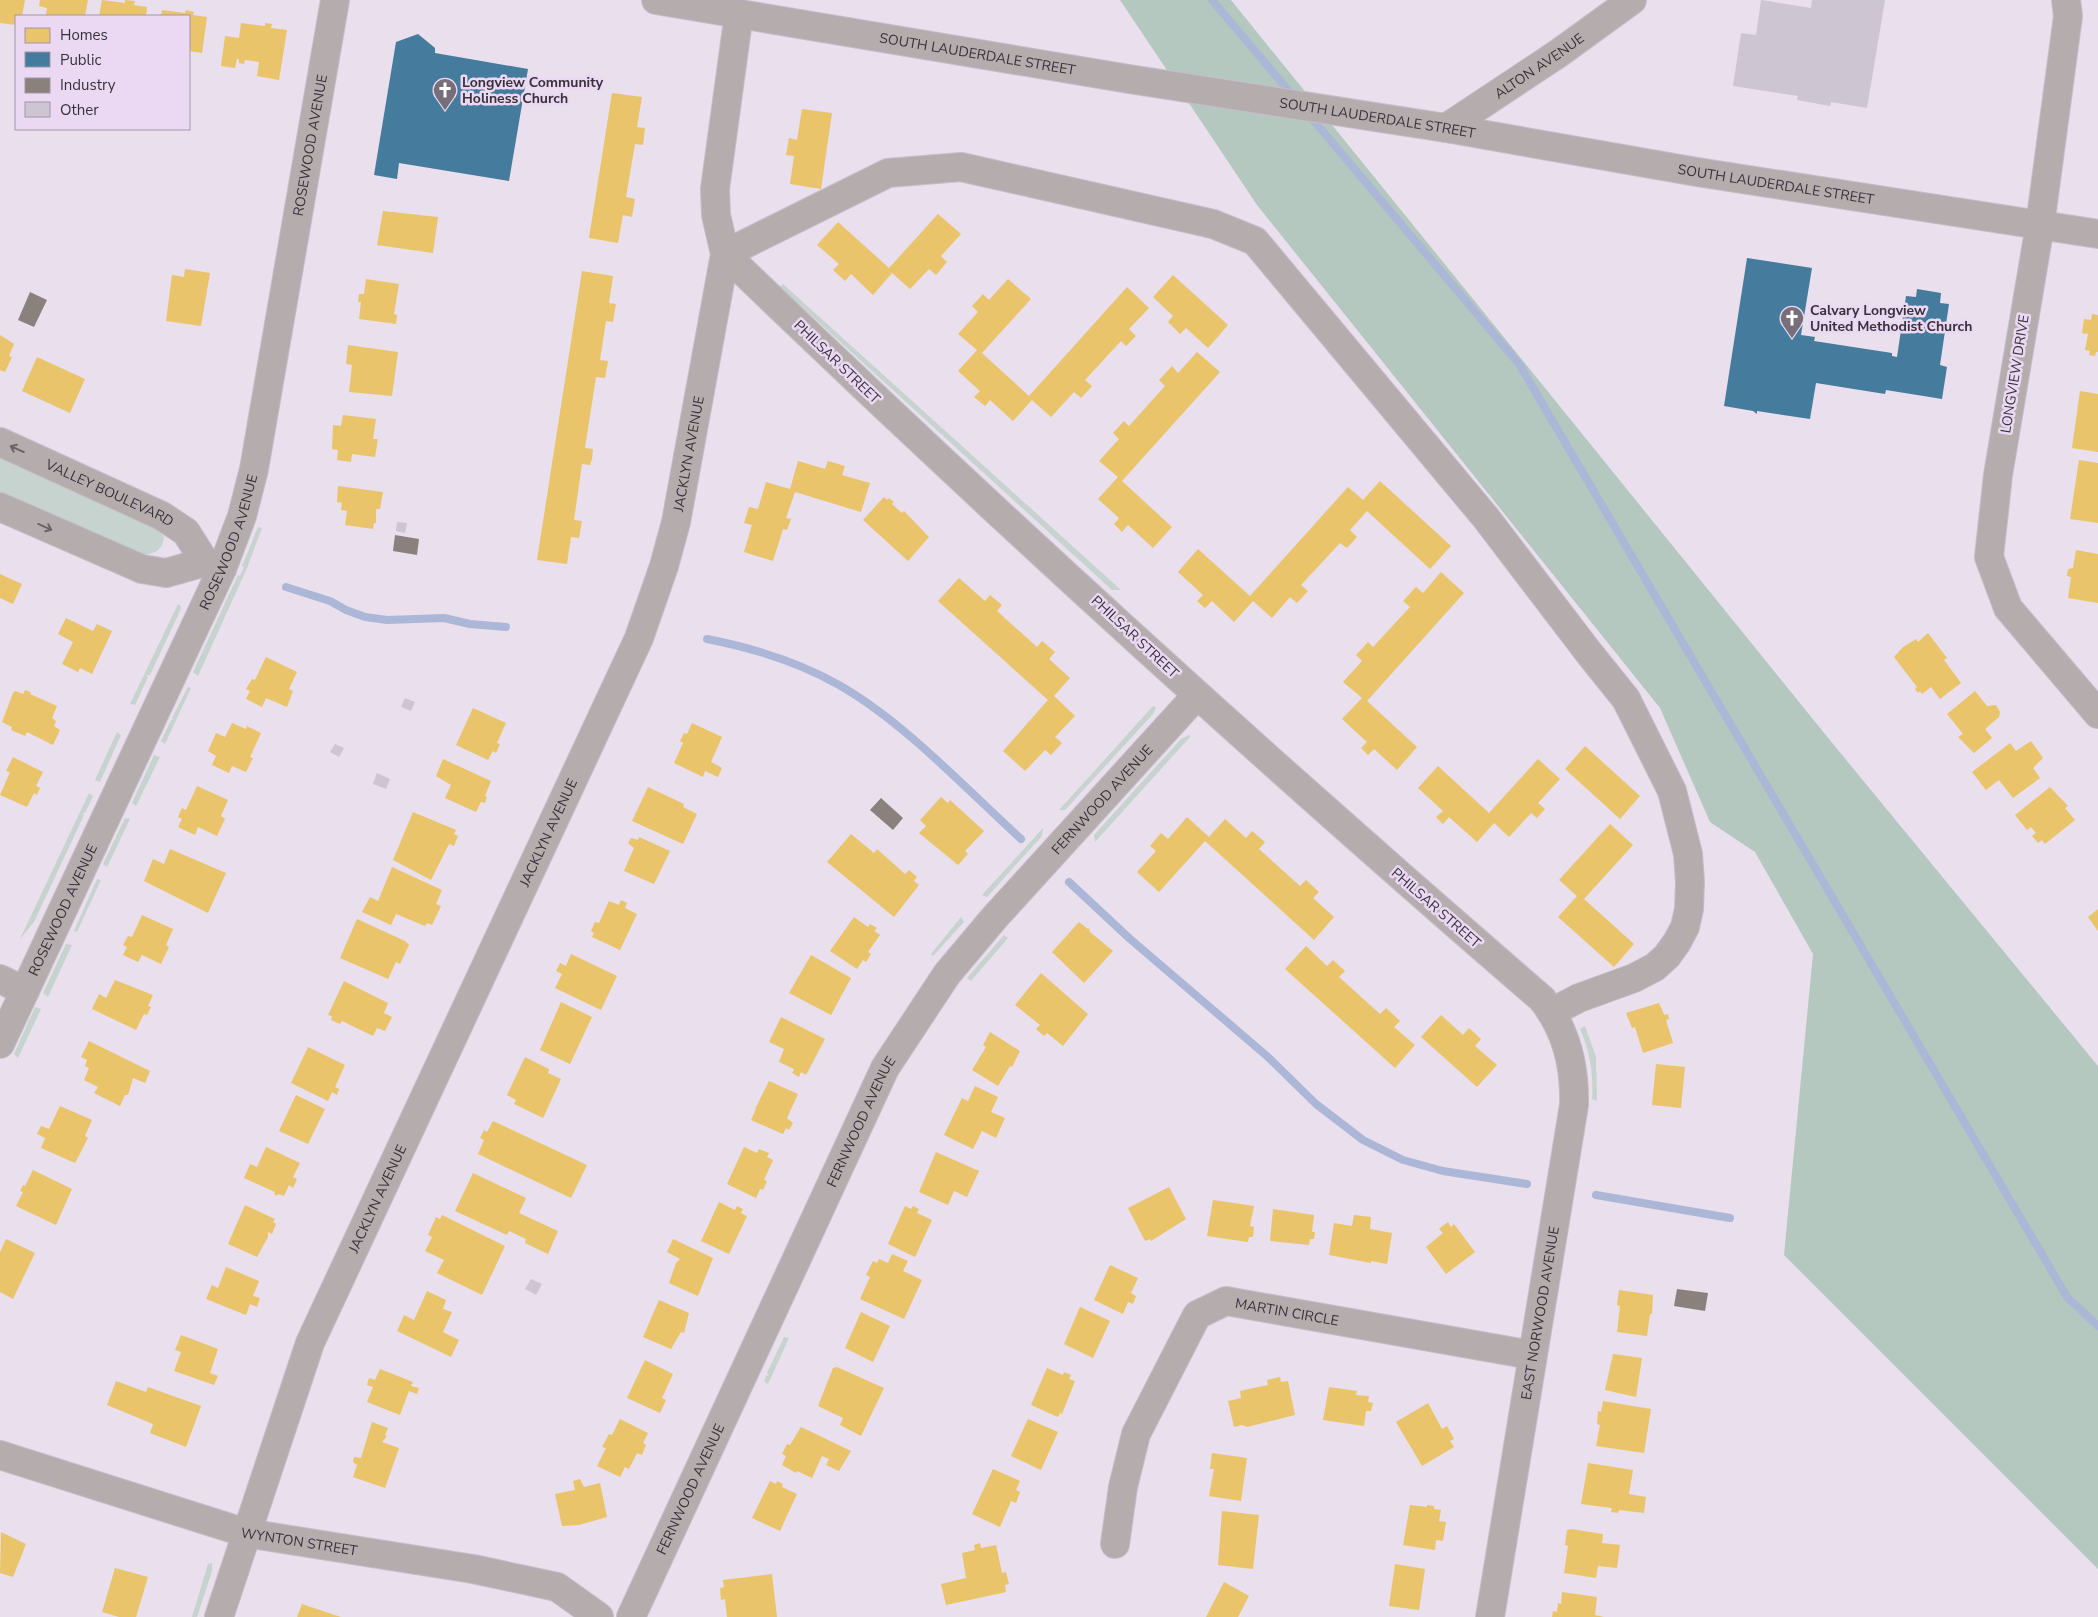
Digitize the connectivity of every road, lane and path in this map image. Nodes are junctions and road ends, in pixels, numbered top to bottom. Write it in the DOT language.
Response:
graph roads {
  1 [pos="335,0"];
  2 [pos="656,0"];
  3 [pos="1632,0"];
  4 [pos="2066,0"];
  5 [pos="739,14"];
  6 [pos="1446,128"];
  7 [pos="2040,225"];
  8 [pos="2098,234"];
  9 [pos="725,254"];
  10 [pos="0,442"];
  11 [pos="0,507"];
  12 [pos="213,565"];
  13 [pos="1197,695"];
  14 [pos="2098,714"];
  15 [pos="0,979"];
  16 [pos="25,991"];
  17 [pos="1552,1012"];
  18 [pos="0,1044"];
  19 [pos="1532,1355"];
  20 [pos="0,1455"];
  21 [pos="246,1533"];
  22 [pos="1115,1544"];
  23 [pos="219,1617"];
  24 [pos="600,1617"];
  25 [pos="631,1617"];
  26 [pos="1490,1617"];
  1 -- 12 [label="street, ROSEWOOD AVENUE"];
  2 -- 5 [label="street, SOUTH LAUDERDALE STREET"];
  3 -- 6 [label="street, ALTON AVENUE"];
  4 -- 7 [label="street, LONGVIEW DRIVE"];
  5 -- 6 [label="street, SOUTH LAUDERDALE STREET"];
  5 -- 9 [label="street, JACKLYN AVENUE"];
  6 -- 7 [label="street, SOUTH LAUDERDALE STREET"];
  7 -- 8 [label="street, SOUTH LAUDERDALE STREET"];
  7 -- 14 [label="street, LONGVIEW DRIVE"];
  9 -- 13 [label="street, PHILSAR STREET"];
  9 -- 17 [label="street"];
  9 -- 21 [label="street, JACKLYN AVENUE"];
  12 -- 10 [label="street, VALLEY BOULEVARD, one-way"];
  11 -- 12 [label="street, one-way"];
  12 -- 16 [label="street, ROSEWOOD AVENUE"];
  13 -- 17 [label="street, PHILSAR STREET"];
  13 -- 25 [label="street, FERNWOOD AVENUE"];
  15 -- 16 [label="street"];
  16 -- 18 [label="street, ROSEWOOD AVENUE"];
  17 -- 19 [label="street, EAST NORWOOD AVENUE"];
  19 -- 22 [label="street, MARTIN CIRCLE"];
  19 -- 26 [label="street, EAST NORWOOD AVENUE"];
  20 -- 21 [label="street, WYNTON STREET"];
  21 -- 23 [label="street, JACKLYN AVENUE"];
  21 -- 24 [label="street, WYNTON STREET"];
}
